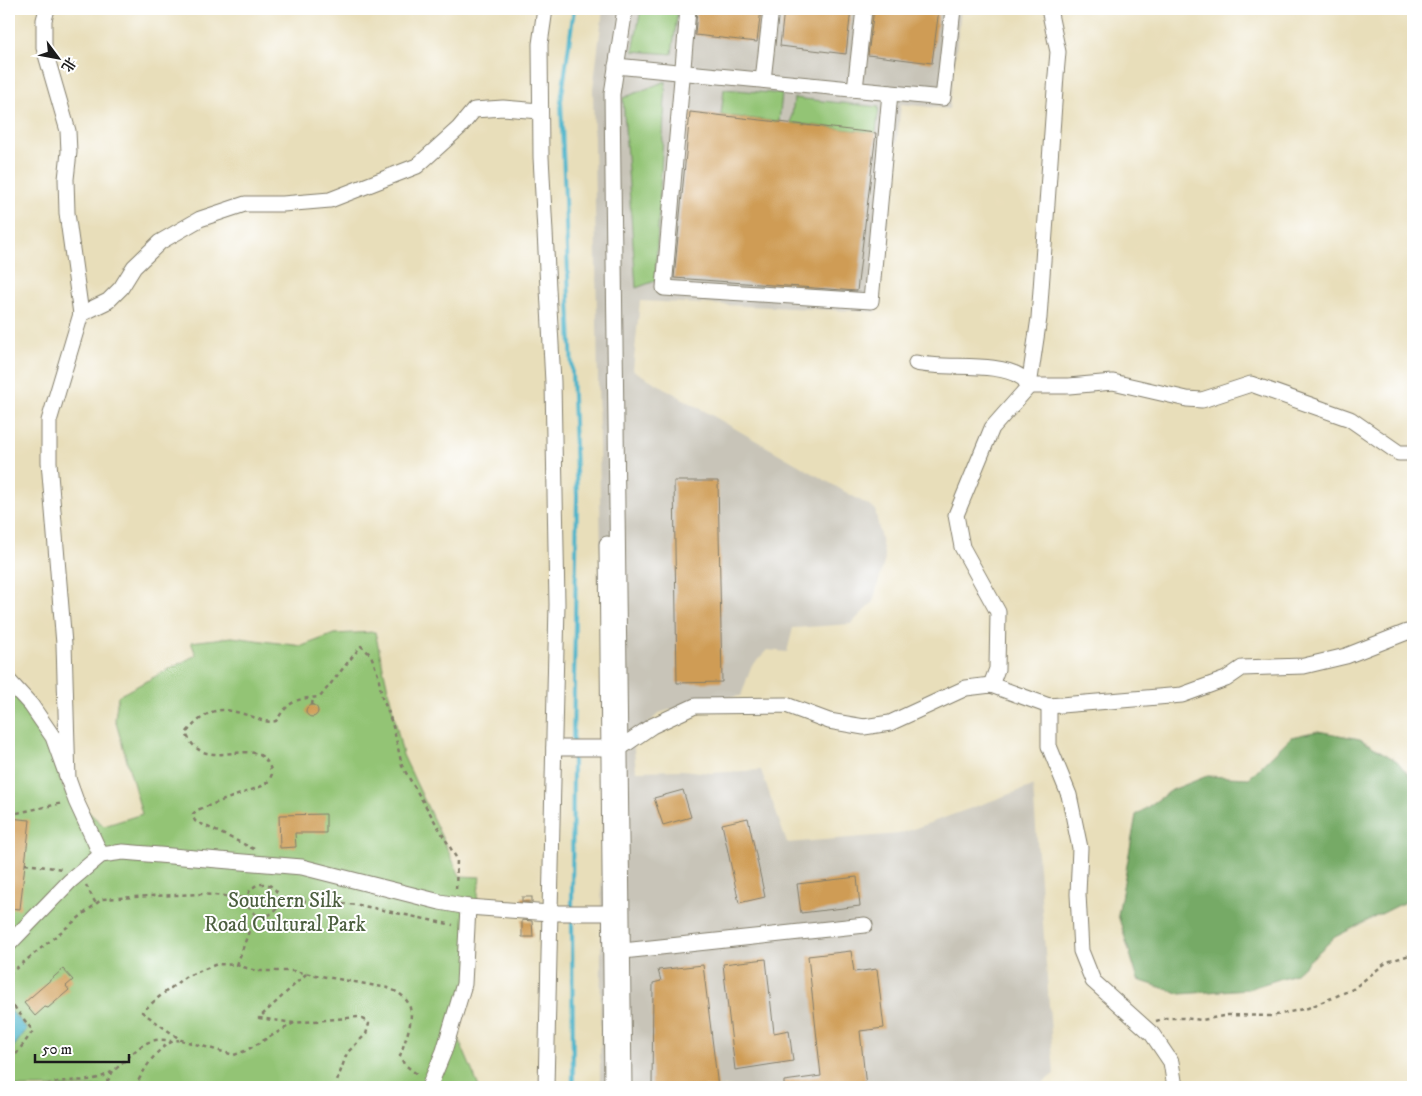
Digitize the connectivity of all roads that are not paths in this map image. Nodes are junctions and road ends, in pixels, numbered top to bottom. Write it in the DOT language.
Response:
graph roads {
  1 [pos="46,9"];
  2 [pos="546,9"];
  3 [pos="615,9"];
  4 [pos="625,9"];
  5 [pos="688,9"];
  6 [pos="772,9"];
  7 [pos="864,9"];
  8 [pos="953,9"];
  9 [pos="1048,9"];
  10 [pos="616,66"];
  11 [pos="682,72"];
  12 [pos="763,80"];
  13 [pos="855,89"];
  14 [pos="890,93"];
  15 [pos="540,111"];
  16 [pos="81,314"];
  17 [pos="916,363"];
  18 [pos="1029,386"];
  19 [pos="1413,453"];
  20 [pos="1413,632"];
  21 [pos="9,681"];
  22 [pos="991,685"];
  23 [pos="1049,706"];
  24 [pos="554,748"];
  25 [pos="614,748"];
  26 [pos="68,780"];
  27 [pos="101,855"];
  28 [pos="462,906"];
  29 [pos="550,913"];
  30 [pos="611,913"];
  31 [pos="865,925"];
  32 [pos="9,944"];
  33 [pos="623,951"];
  34 [pos="430,1086"];
  35 [pos="546,1087"];
  36 [pos="612,1087"];
  37 [pos="624,1087"];
  38 [pos="1175,1087"];
  1 -- 16 [label="street"];
  2 -- 15 [label="street"];
  3 -- 25 [label="street"];
  4 -- 10 [label="street"];
  5 -- 11 [label="street"];
  6 -- 12 [label="street"];
  7 -- 13 [label="street"];
  8 -- 14 [label="street"];
  9 -- 18 [label="street"];
  10 -- 11 [label="street"];
  10 -- 25 [label="street"];
  11 -- 12 [label="street"];
  11 -- 14 [label="street"];
  12 -- 13 [label="street"];
  13 -- 14 [label="street"];
  15 -- 16 [label="street"];
  15 -- 24 [label="street"];
  16 -- 26 [label="street"];
  17 -- 18 [label="street"];
  18 -- 19 [label="street"];
  18 -- 22 [label="street"];
  20 -- 23 [label="street"];
  21 -- 26 [label="street"];
  22 -- 23 [label="street"];
  22 -- 25 [label="street"];
  23 -- 38 [label="street"];
  24 -- 25 [label="street"];
  24 -- 29 [label="street"];
  25 -- 30 [label="street"];
  25 -- 33 [label="street"];
  26 -- 27 [label="street"];
  27 -- 28 [label="street"];
  27 -- 32 [label="street"];
  28 -- 29 [label="street"];
  28 -- 34 [label="street"];
  29 -- 30 [label="street"];
  29 -- 35 [label="street"];
  30 -- 36 [label="street"];
  31 -- 33 [label="street"];
  33 -- 37 [label="street"];
}
